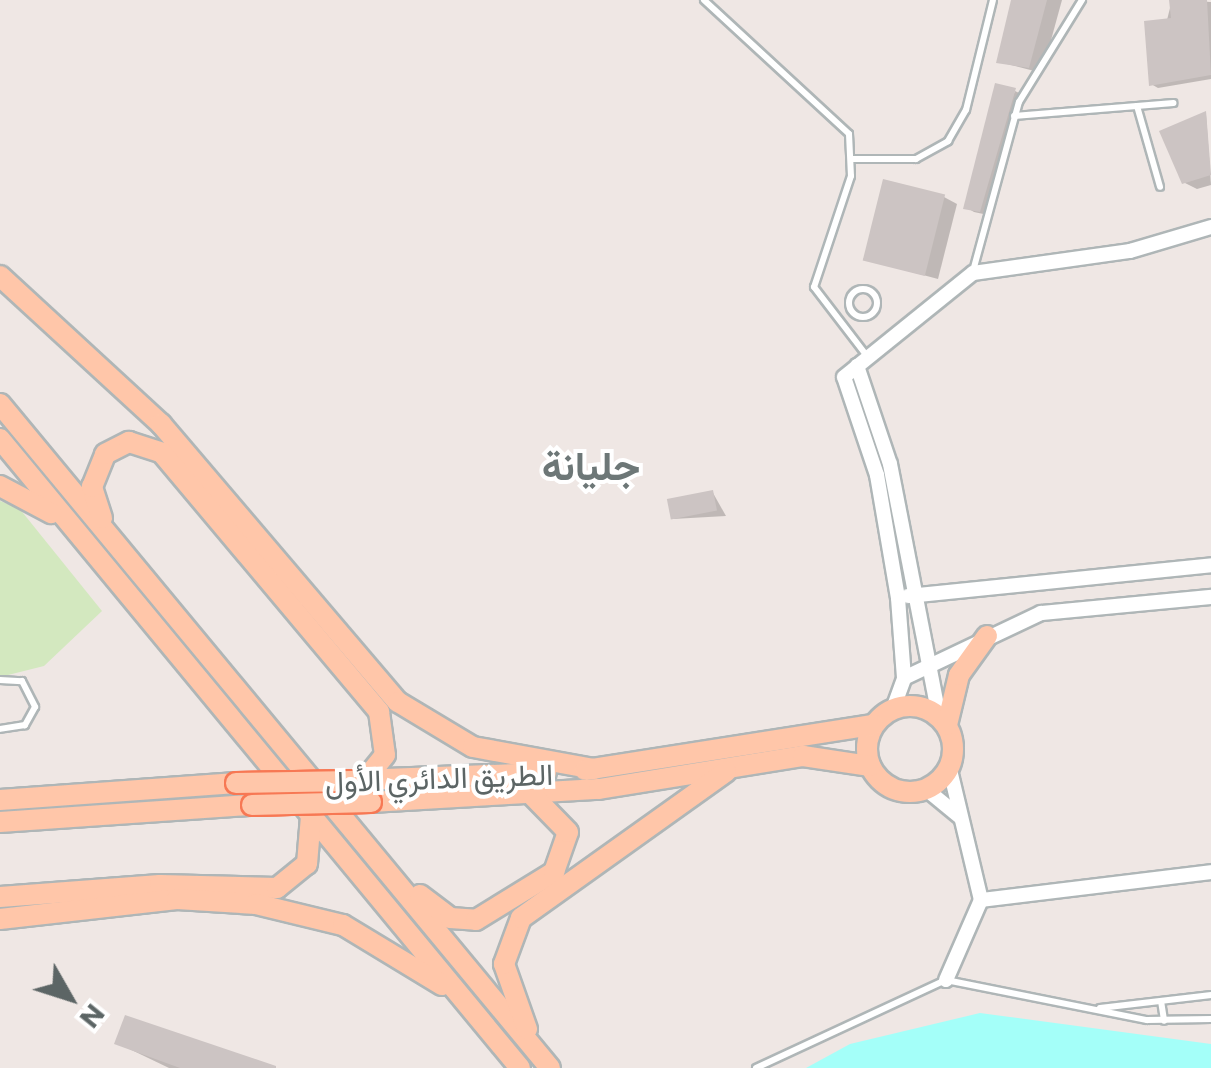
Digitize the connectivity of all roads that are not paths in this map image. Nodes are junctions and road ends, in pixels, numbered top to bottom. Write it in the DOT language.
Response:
graph roads {
  1 [pos="704,0"];
  2 [pos="993,0"];
  3 [pos="1082,0"];
  4 [pos="1173,103"];
  5 [pos="1136,106"];
  6 [pos="1014,116"];
  7 [pos="853,158"];
  8 [pos="1160,187"];
  9 [pos="1211,226"];
  10 [pos="973,272"];
  11 [pos="0,276"];
  12 [pos="856,315"];
  13 [pos="844,329"];
  14 [pos="862,361"];
  15 [pos="0,404"];
  16 [pos="0,439"];
  17 [pos="0,486"];
  18 [pos="66,524"];
  19 [pos="105,530"];
  20 [pos="1211,566"];
  21 [pos="914,595"];
  22 [pos="1211,597"];
  23 [pos="898,598"];
  24 [pos="987,636"];
  25 [pos="928,666"];
  26 [pos="904,678"];
  27 [pos="0,680"];
  28 [pos="893,708"];
  29 [pos="943,721"];
  30 [pos="873,725"];
  31 [pos="0,729"];
  32 [pos="870,766"];
  33 [pos="950,766"];
  34 [pos="732,767"];
  35 [pos="594,769"];
  36 [pos="359,781"];
  37 [pos="926,788"];
  38 [pos="532,796"];
  39 [pos="0,800"];
  40 [pos="308,810"];
  41 [pos="960,818"];
  42 [pos="0,822"];
  43 [pos="1211,872"];
  44 [pos="389,873"];
  45 [pos="0,897"];
  46 [pos="981,900"];
  47 [pos="0,918"];
  48 [pos="946,980"];
  49 [pos="1211,995"];
  50 [pos="1162,1001"];
  51 [pos="1099,1008"];
  52 [pos="472,1009"];
  53 [pos="1211,1019"];
  54 [pos="1164,1021"];
  55 [pos="544,1061"];
  56 [pos="520,1068"];
  57 [pos="756,1068"];
  1 -- 7 [label="lane"];
  2 -- 7 [label="lane"];
  3 -- 6 [label="lane"];
  4 -- 5 [label="lane"];
  5 -- 6 [label="lane"];
  5 -- 8 [label="lane"];
  6 -- 10 [label="lane"];
  7 -- 13 [label="lane"];
  9 -- 10 [label="street"];
  10 -- 14 [label="street"];
  11 -- 35 [label="main road"];
  12 -- 12 [label="lane"];
  12 -- 13 [label="lane"];
  13 -- 14 [label="lane"];
  14 -- 21 [label="street"];
  14 -- 23 [label="street"];
  15 -- 19 [label="main road"];
  16 -- 18 [label="main road"];
  17 -- 18 [label="main road"];
  18 -- 40 [label="main road"];
  19 -- 36 [label="main road"];
  19 -- 44 [label="main road"];
  20 -- 21 [label="street"];
  21 -- 23 [label="street"];
  21 -- 25 [label="street"];
  22 -- 24 [label="street"];
  23 -- 26 [label="street"];
  24 -- 25 [label="street"];
  24 -- 29 [label="main road"];
  25 -- 26 [label="street"];
  25 -- 29 [label="street"];
  26 -- 28 [label="street"];
  27 -- 31 [label="lane"];
  28 -- 29 [label="main road"];
  28 -- 30 [label="main road"];
  29 -- 33 [label="main road"];
  30 -- 32 [label="main road"];
  30 -- 35 [label="main road, الطريق الدائري الأول"];
  32 -- 34 [label="main road"];
  32 -- 37 [label="main road"];
  33 -- 37 [label="main road"];
  33 -- 41 [label="street"];
  34 -- 38 [label="main road"];
  34 -- 55 [label="main road"];
  35 -- 36 [label="main road, الطريق الدائري الأول"];
  36 -- 39 [label="main road, الطريق الدائري الأول, bridge"];
  37 -- 41 [label="street"];
  38 -- 42 [label="main road, bridge"];
  38 -- 44 [label="main road"];
  40 -- 45 [label="main road"];
  40 -- 52 [label="main road"];
  41 -- 46 [label="street"];
  43 -- 46 [label="street"];
  44 -- 55 [label="main road"];
  46 -- 48 [label="street"];
  47 -- 52 [label="main road"];
  48 -- 51 [label="lane"];
  48 -- 57 [label="lane"];
  49 -- 50 [label="lane"];
  50 -- 51 [label="lane"];
  50 -- 54 [label="lane"];
  51 -- 54 [label="lane"];
  52 -- 56 [label="main road"];
  53 -- 54 [label="lane"];
}
